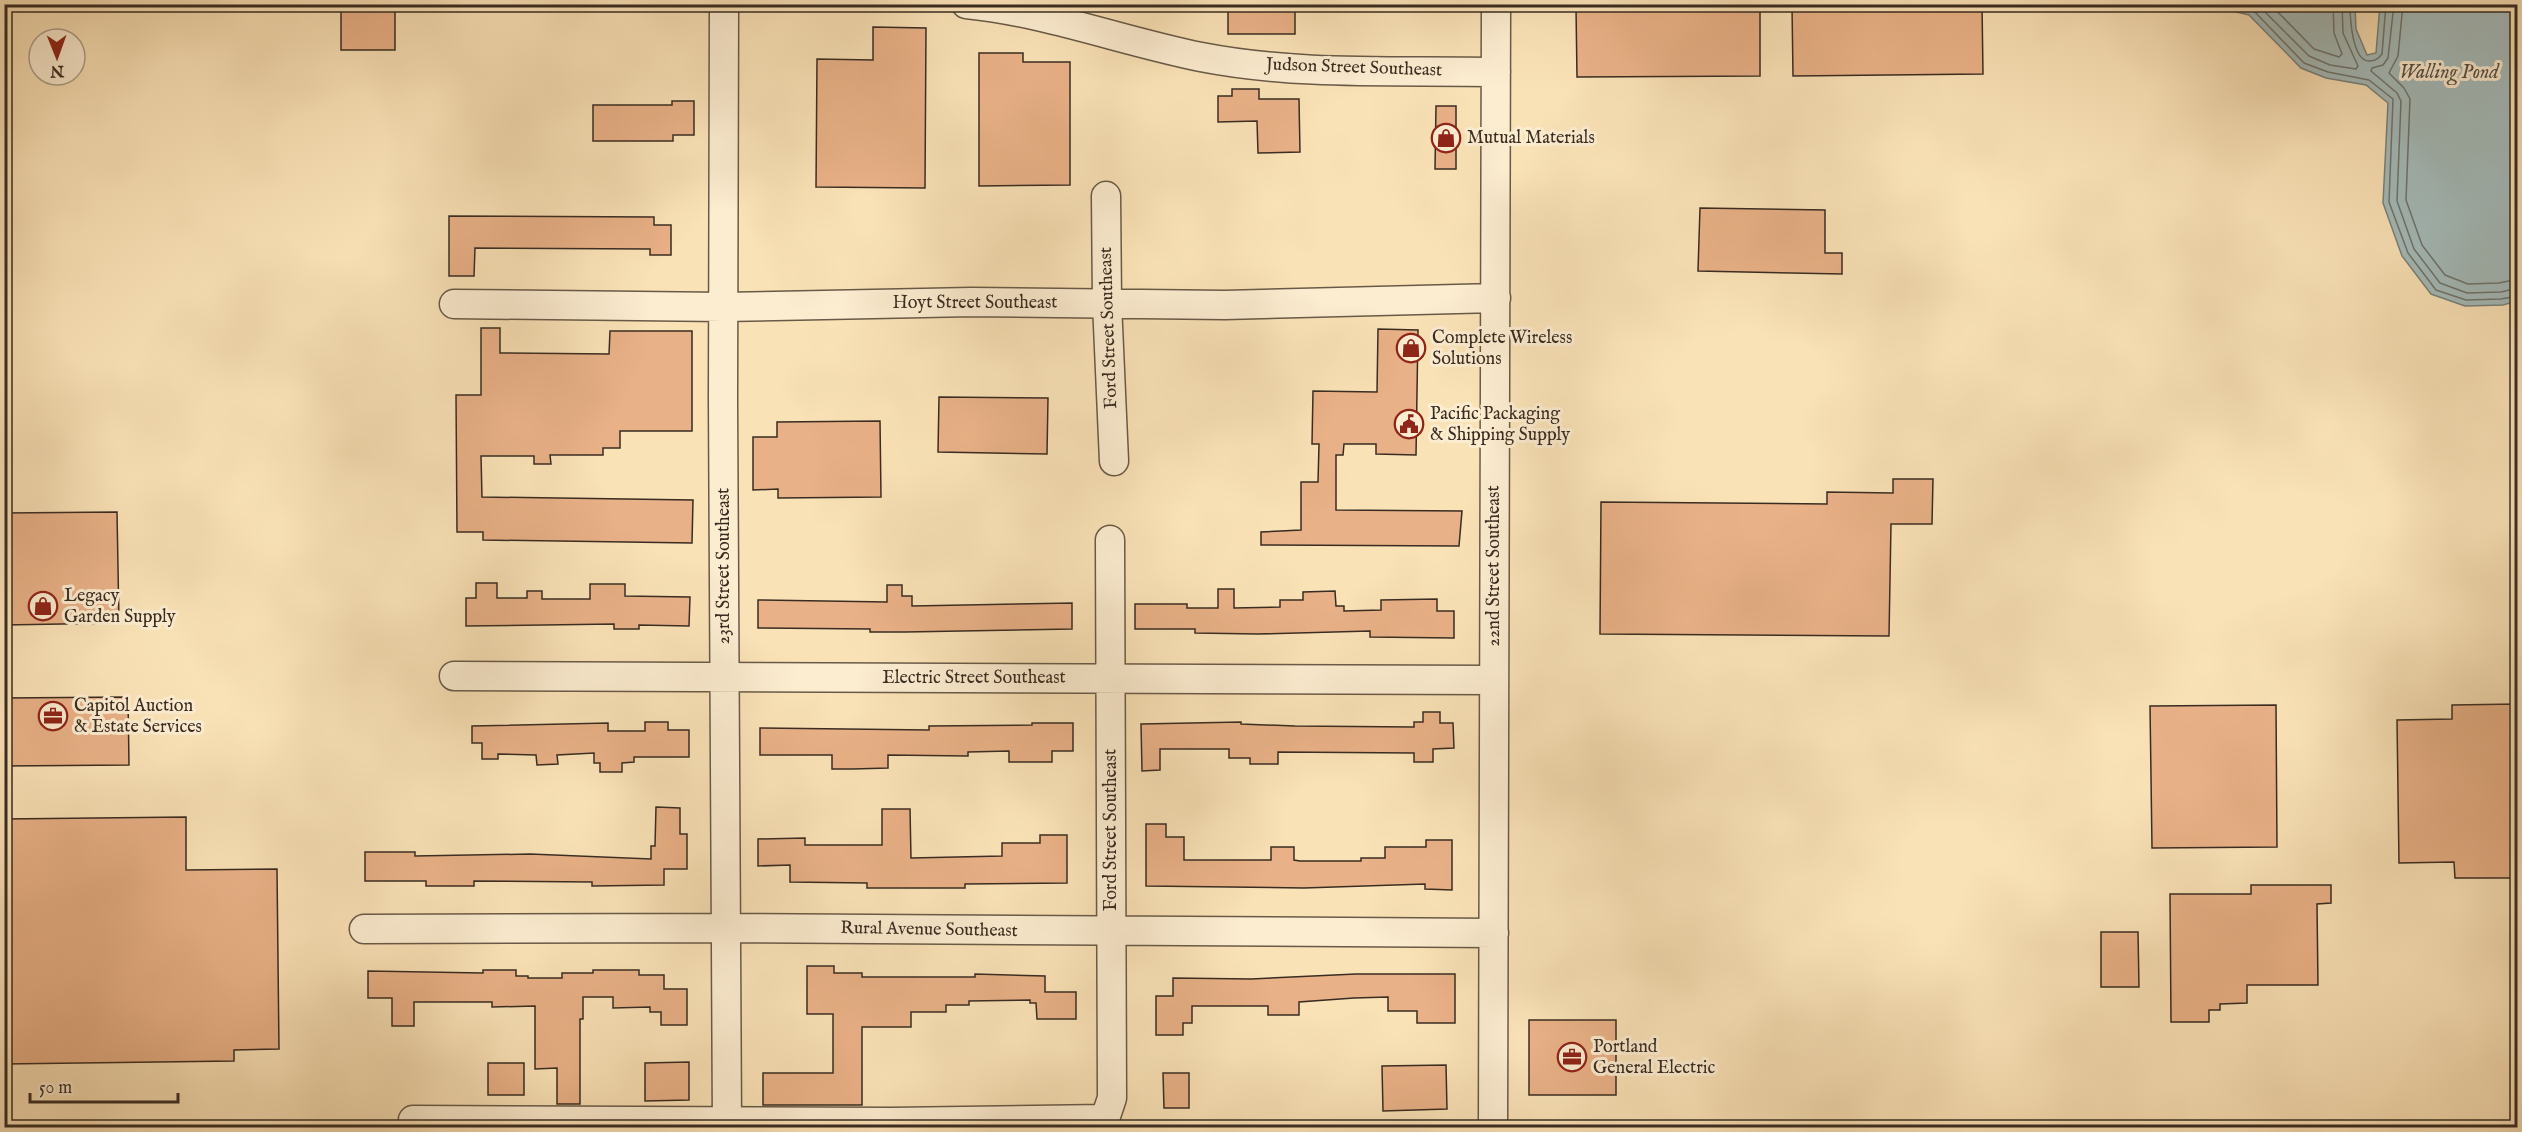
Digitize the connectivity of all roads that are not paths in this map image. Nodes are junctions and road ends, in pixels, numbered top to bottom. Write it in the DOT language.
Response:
graph roads {
  1 [pos="724,4"];
  2 [pos="966,4"];
  3 [pos="1496,4"];
  4 [pos="1496,72"];
  5 [pos="1106,196"];
  6 [pos="1496,298"];
  7 [pos="1107,303"];
  8 [pos="454,304"];
  9 [pos="723,307"];
  10 [pos="1113,461"];
  11 [pos="1110,540"];
  12 [pos="454,676"];
  13 [pos="725,677"];
  14 [pos="1110,678"];
  15 [pos="1493,680"];
  16 [pos="727,928"];
  17 [pos="364,929"];
  18 [pos="1112,932"];
  19 [pos="1494,933"];
  20 [pos="413,1120"];
  21 [pos="727,1125"];
  22 [pos="1493,1128"];
  1 -- 9 [label="street, 23rd Street Southeast"];
  2 -- 4 [label="street, Judson Street Southeast"];
  3 -- 4 [label="street, 22nd Street Southeast"];
  4 -- 6 [label="street, 22nd Street Southeast"];
  5 -- 7 [label="street, Ford Street Southeast"];
  6 -- 7 [label="street, Hoyt Street Southeast"];
  6 -- 15 [label="street, 22nd Street Southeast"];
  7 -- 9 [label="street, Hoyt Street Southeast"];
  7 -- 10 [label="street, Ford Street Southeast"];
  8 -- 9 [label="street, Hoyt Street Southeast"];
  9 -- 13 [label="street, 23rd Street Southeast"];
  11 -- 14 [label="street, Ford Street Southeast"];
  12 -- 13 [label="street, Electric Street Southeast"];
  13 -- 14 [label="street, Electric Street Southeast"];
  13 -- 16 [label="street, 23rd Street Southeast"];
  14 -- 15 [label="street, Electric Street Southeast"];
  14 -- 18 [label="street, Ford Street Southeast"];
  15 -- 19 [label="street, 22nd Street Southeast"];
  16 -- 17 [label="street, Rural Avenue Southeast"];
  16 -- 18 [label="street, Rural Avenue Southeast"];
  16 -- 21 [label="street, 23rd Street Southeast"];
  18 -- 19 [label="street, Rural Avenue Southeast"];
  18 -- 21 [label="street, Ford Street Southeast"];
  19 -- 22 [label="street, 22nd Street Southeast"];
  20 -- 21 [label="street"];
}
